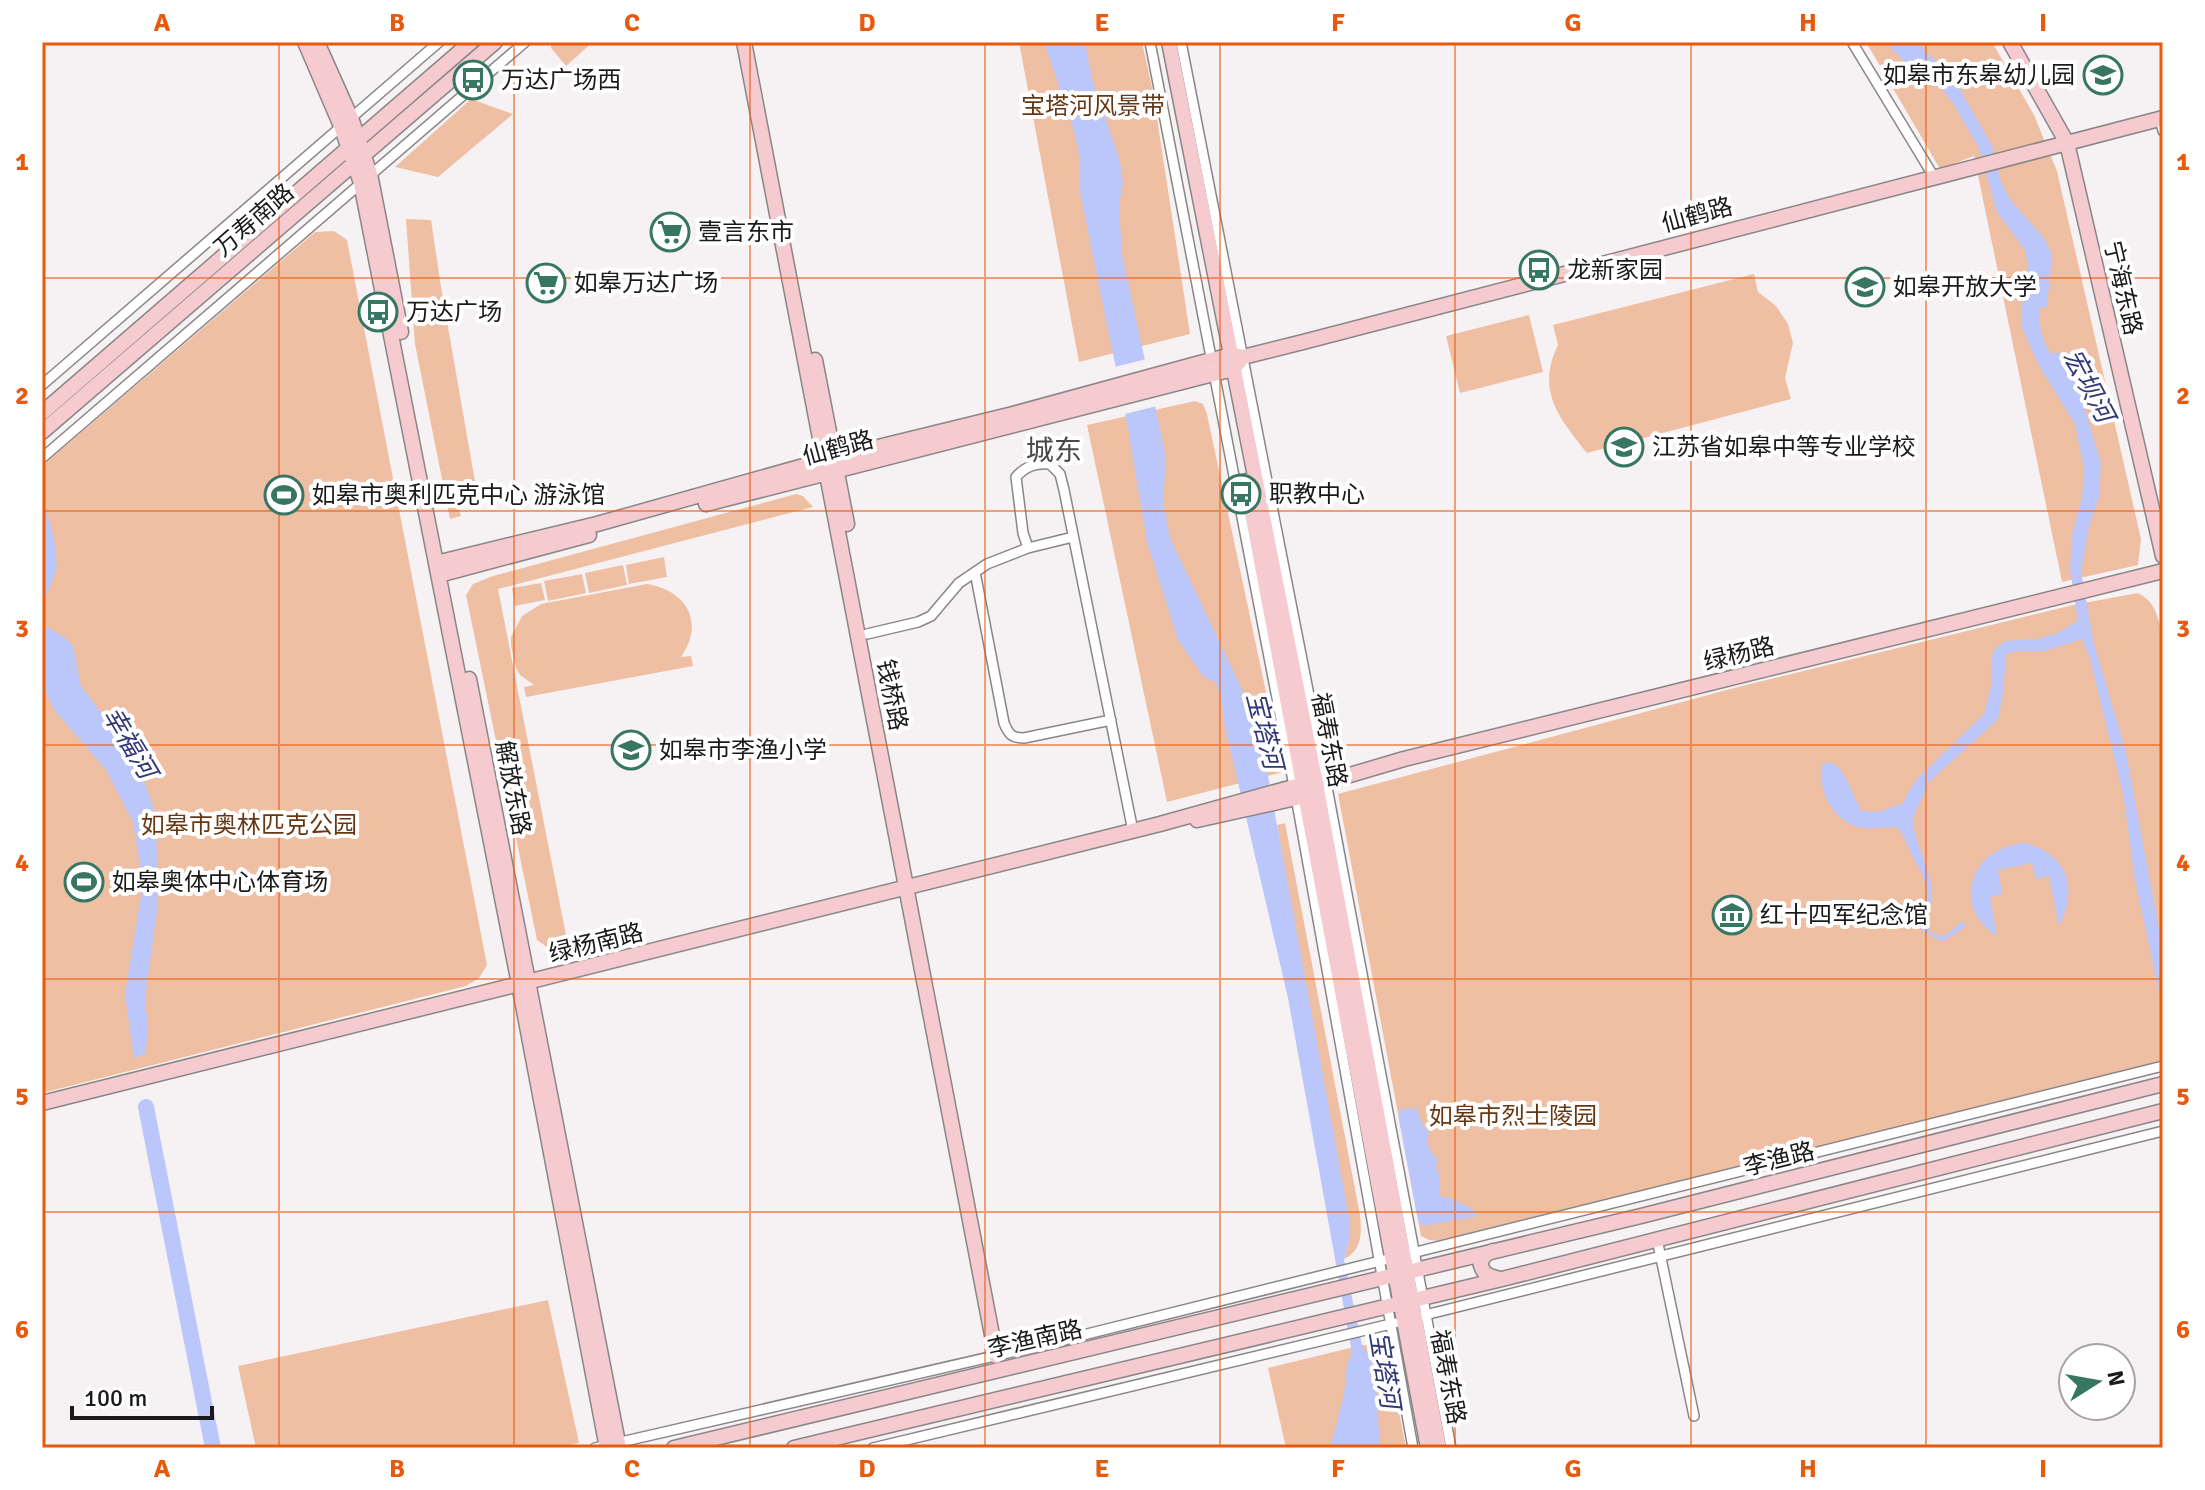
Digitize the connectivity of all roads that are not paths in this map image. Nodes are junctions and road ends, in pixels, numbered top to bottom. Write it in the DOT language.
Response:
graph roads {
  1 [pos="305,42"];
  2 [pos="317,42"];
  3 [pos="439,42"];
  4 [pos="471,42"];
  5 [pos="495,42"];
  6 [pos="525,42"];
  7 [pos="744,42"];
  8 [pos="753,42"];
  9 [pos="1150,42"];
  10 [pos="1160,42"];
  11 [pos="1169,42"];
  12 [pos="1181,42"];
  13 [pos="1852,42"];
  14 [pos="2010,42"];
  15 [pos="346,122"];
  16 [pos="2162,123"];
  17 [pos="353,143"];
  18 [pos="2067,143"];
  19 [pos="359,159"];
  20 [pos="1934,177"];
  21 [pos="366,178"];
  22 [pos="1226,363"];
  23 [pos="42,385"];
  24 [pos="42,413"];
  25 [pos="42,432"];
  26 [pos="42,458"];
  27 [pos="831,466"];
  28 [pos="1073,537"];
  29 [pos="1028,548"];
  30 [pos="2163,556"];
  31 [pos="442,568"];
  32 [pos="2163,571"];
  33 [pos="975,572"];
  34 [pos="867,634"];
  35 [pos="1111,720"];
  36 [pos="1303,789"];
  37 [pos="1133,831"];
  38 [pos="911,887"];
  39 [pos="524,983"];
  40 [pos="2163,1066"];
  41 [pos="2163,1084"];
  42 [pos="42,1103"];
  43 [pos="2163,1111"];
  44 [pos="2163,1131"];
  45 [pos="1657,1239"];
  46 [pos="1497,1249"];
  47 [pos="1396,1256"];
  48 [pos="1660,1257"];
  49 [pos="1399,1273"];
  50 [pos="1502,1279"];
  51 [pos="1318,1294"];
  52 [pos="1405,1301"];
  53 [pos="1408,1319"];
  54 [pos="1323,1320"];
  55 [pos="1000,1355"];
  56 [pos="1694,1416"];
  57 [pos="609,1446"];
  58 [pos="674,1448"];
  59 [pos="794,1448"];
  60 [pos="873,1448"];
  61 [pos="1413,1448"];
  62 [pos="1428,1448"];
  63 [pos="1439,1448"];
  64 [pos="1451,1448"];
  1 -- 15 [label="street"];
  2 -- 15 [label="street"];
  3 -- 15 [label="street"];
  4 -- 17 [label="street, 万寿南路"];
  5 -- 19 [label="street, 万寿南路"];
  6 -- 21 [label="street"];
  7 -- 27 [label="street, 钱桥路"];
  8 -- 27 [label="street, 钱桥路"];
  9 -- 22 [label="street"];
  10 -- 22 [label="street, 福寿东路"];
  11 -- 22 [label="street, 福寿东路"];
  12 -- 22 [label="street"];
  13 -- 20 [label="street"];
  14 -- 18 [label="street, 宁海东路"];
  15 -- 17 [label="street, 解放东路"];
  15 -- 23 [label="street"];
  16 -- 18 [label="street, 仙鹤路"];
  17 -- 19 [label="street, 解放东路"];
  17 -- 24 [label="street, 万寿南路"];
  18 -- 20 [label="street, 仙鹤路"];
  18 -- 30 [label="street, 宁海东路"];
  19 -- 21 [label="street, 解放东路"];
  19 -- 25 [label="street, 万寿南路"];
  20 -- 22 [label="street, 仙鹤路"];
  21 -- 26 [label="street"];
  21 -- 31 [label="street, 解放东路"];
  22 -- 27 [label="street, 仙鹤路"];
  22 -- 36 [label="street, 福寿东路"];
  22 -- 36 [label="street"];
  27 -- 31 [label="street, 仙鹤路"];
  27 -- 34 [label="street, 钱桥路"];
  27 -- 38 [label="street, 钱桥路"];
  28 -- 29 [label="street"];
  28 -- 29 [label="street"];
  28 -- 35 [label="street"];
  29 -- 33 [label="street"];
  31 -- 39 [label="street, 解放东路"];
  32 -- 36 [label="street, 绿杨路"];
  33 -- 34 [label="street"];
  33 -- 35 [label="street"];
  34 -- 38 [label="street, 钱桥路"];
  35 -- 37 [label="street"];
  36 -- 37 [label="street, 绿杨南路"];
  36 -- 47 [label="street, 福寿东路"];
  36 -- 47 [label="street"];
  37 -- 38 [label="street, 绿杨南路"];
  38 -- 39 [label="street, 绿杨南路"];
  38 -- 55 [label="street, 钱桥路"];
  39 -- 42 [label="street, 绿杨南路"];
  39 -- 57 [label="street, 解放东路"];
  40 -- 47 [label="street"];
  41 -- 46 [label="street, 李渔路"];
  43 -- 45 [label="street, 李渔路"];
  44 -- 48 [label="street"];
  45 -- 48 [label="street"];
  45 -- 50 [label="street, 李渔路"];
  46 -- 49 [label="street, 李渔路"];
  46 -- 50 [label="street"];
  47 -- 49 [label="street, 福寿东路"];
  47 -- 49 [label="street"];
  47 -- 55 [label="street"];
  48 -- 53 [label="street"];
  48 -- 56 [label="street"];
  49 -- 51 [label="street, 李渔南路"];
  49 -- 52 [label="street, 福寿东路"];
  49 -- 52 [label="street"];
  50 -- 52 [label="street, 李渔路"];
  51 -- 54 [label="street"];
  51 -- 58 [label="street, 李渔南路"];
  52 -- 53 [label="street, 福寿东路"];
  52 -- 53 [label="street"];
  52 -- 54 [label="street, 李渔南路"];
  53 -- 60 [label="street"];
  53 -- 61 [label="street"];
  53 -- 62 [label="street, 福寿东路"];
  53 -- 63 [label="street, 福寿东路"];
  53 -- 64 [label="street"];
  54 -- 59 [label="street, 李渔南路"];
  55 -- 57 [label="street"];
}
